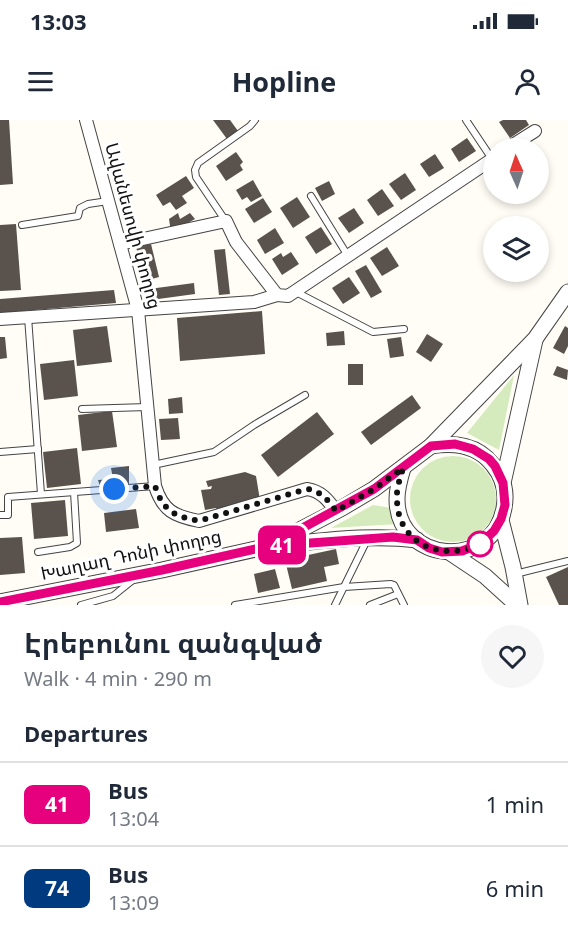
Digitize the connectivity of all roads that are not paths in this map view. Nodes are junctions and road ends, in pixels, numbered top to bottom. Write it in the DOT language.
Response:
graph roads {
  1 [pos="86,120"];
  2 [pos="255,120"];
  3 [pos="466,120"];
  4 [pos="535,131"];
  5 [pos="524,138"];
  6 [pos="483,145"];
  7 [pos="483,166"];
  8 [pos="311,196"];
  9 [pos="108,201"];
  10 [pos="226,221"];
  11 [pos="22,225"];
  12 [pos="120,244"];
  13 [pos="348,256"];
  14 [pos="296,292"];
  15 [pos="568,292"];
  16 [pos="277,295"];
  17 [pos="138,310"];
  18 [pos="28,317"];
  19 [pos="0,319"];
  20 [pos="404,329"];
  21 [pos="535,339"];
  22 [pos="305,395"];
  23 [pos="147,407"];
  24 [pos="82,409"];
  25 [pos="431,446"];
  26 [pos="38,449"];
  27 [pos="0,452"];
  28 [pos="153,465"];
  29 [pos="403,468"];
  30 [pos="503,483"];
  31 [pos="155,486"];
  32 [pos="74,492"];
  33 [pos="41,494"];
  34 [pos="336,511"];
  35 [pos="0,515"];
  36 [pos="501,519"];
  37 [pos="368,537"];
  38 [pos="417,540"];
  39 [pos="269,546"];
  40 [pos="38,552"];
  41 [pos="449,552"];
  42 [pos="568,561"];
  43 [pos="141,574"];
  44 [pos="514,574"];
  45 [pos="344,587"];
  46 [pos="398,594"];
  47 [pos="0,602"];
  48 [pos="81,605"];
  49 [pos="236,605"];
  50 [pos="335,605"];
  51 [pos="370,605"];
  52 [pos="404,605"];
  53 [pos="519,605"];
  1 -- 9 [label="street, Ավանեսովի փողոց"];
  2 -- 10 [label="lane"];
  3 -- 6 [label="lane"];
  4 -- 5 [label="street"];
  7 -- 13 [label="street"];
  8 -- 13 [label="lane"];
  9 -- 11 [label="lane"];
  9 -- 12 [label="street, Ավանեսովի փողոց"];
  10 -- 12 [label="street"];
  10 -- 16 [label="street"];
  12 -- 17 [label="street, Ավանեսովի փողոց"];
  13 -- 14 [label="street"];
  14 -- 16 [label="street"];
  14 -- 20 [label="lane"];
  15 -- 21 [label="street, Խաղաղ Դոնի փողոց"];
  16 -- 17 [label="street"];
  17 -- 18 [label="street"];
  17 -- 23 [label="street, Ավանեսովի փողոց"];
  18 -- 19 [label="street"];
  18 -- 26 [label="lane"];
  21 -- 25 [label="street, Խաղաղ Դոնի փողոց"];
  21 -- 30 [label="street"];
  22 -- 28 [label="lane"];
  23 -- 24 [label="lane"];
  23 -- 28 [label="street, Ավանեսովի փողոց"];
  25 -- 29 [label="street, Խաղաղ Դոնի փողոց"];
  25 -- 30 [label="street"];
  26 -- 27 [label="lane"];
  26 -- 33 [label="lane"];
  28 -- 31 [label="street, Ավանեսովի փողոց"];
  29 -- 34 [label="street, Խաղաղ Դոնի փողոց"];
  29 -- 38 [label="street"];
  30 -- 36 [label="street"];
  31 -- 32 [label="lane"];
  31 -- 34 [label="street"];
  32 -- 33 [label="lane"];
  32 -- 40 [label="lane"];
  33 -- 35 [label="lane"];
  34 -- 39 [label="street, Խաղաղ Դոնի փողոց"];
  36 -- 41 [label="street"];
  36 -- 44 [label="street"];
  37 -- 38 [label="street"];
  37 -- 39 [label="street"];
  37 -- 45 [label="lane"];
  38 -- 41 [label="street"];
  39 -- 43 [label="street, Խաղաղ Դոնի փողոց"];
  41 -- 53 [label="street"];
  42 -- 44 [label="lane"];
  43 -- 47 [label="street, Խաղաղ Դոնի փողոց"];
  43 -- 48 [label="lane"];
  44 -- 53 [label="street"];
  45 -- 46 [label="lane"];
  45 -- 49 [label="lane"];
  45 -- 50 [label="lane"];
  46 -- 51 [label="lane"];
  46 -- 52 [label="lane"];
}
